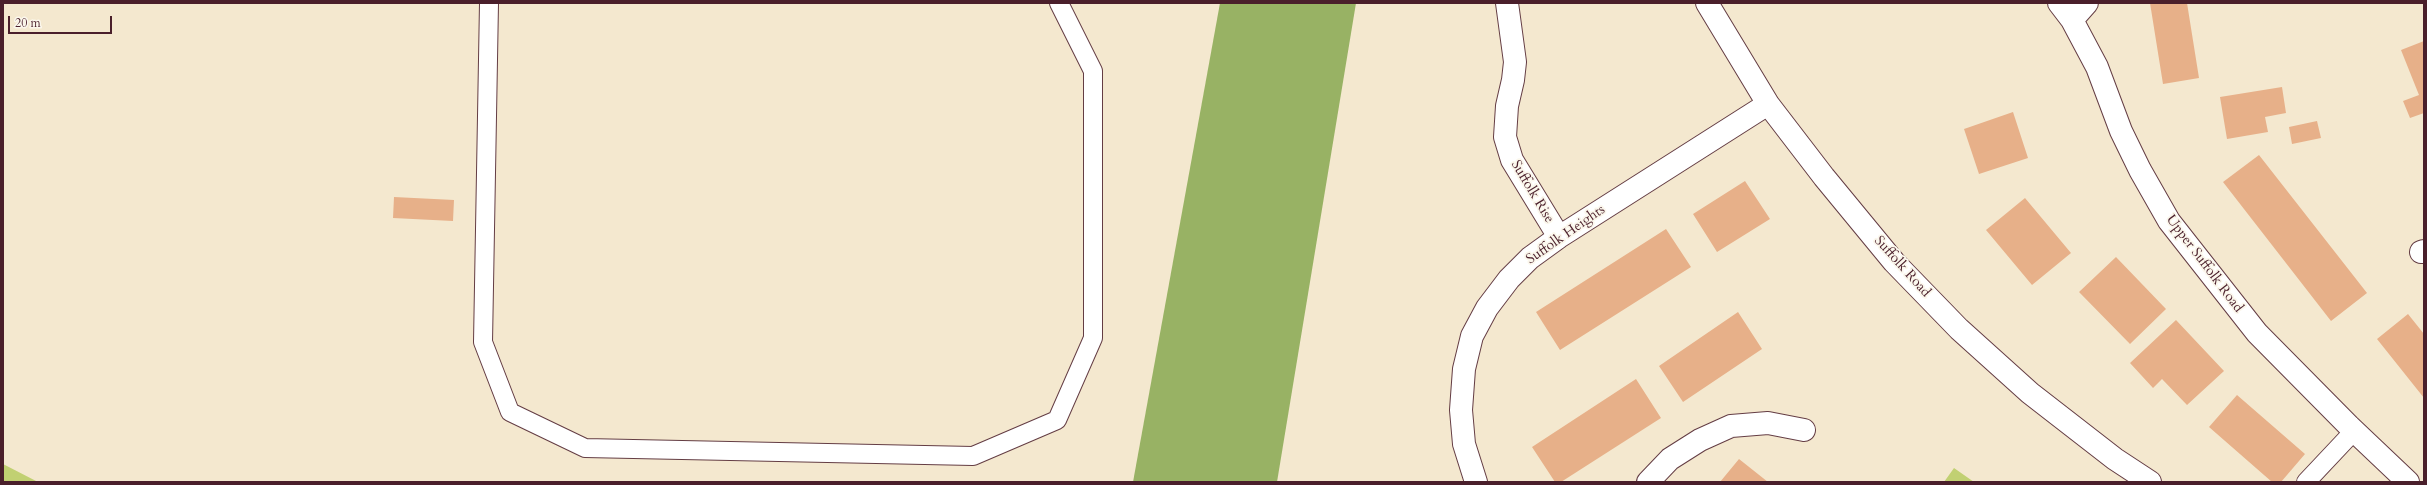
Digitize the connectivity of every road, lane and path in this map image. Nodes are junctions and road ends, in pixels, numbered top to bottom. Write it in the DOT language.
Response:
graph roads {
  1 [pos="489,3"];
  2 [pos="1059,3"];
  3 [pos="1507,3"];
  4 [pos="1707,3"];
  5 [pos="2059,3"];
  6 [pos="2087,3"];
  7 [pos="2072,20"];
  8 [pos="1768,104"];
  9 [pos="1559,237"];
  10 [pos="1804,430"];
  11 [pos="2354,431"];
  12 [pos="1476,482"];
  13 [pos="1648,482"];
  14 [pos="2150,482"];
  15 [pos="2306,482"];
  16 [pos="2408,482"];
  1 -- 2 [label="lane"];
  3 -- 9 [label="street, Suffolk Rise"];
  4 -- 8 [label="street, Suffolk Road"];
  5 -- 7 [label="street, Upper Suffolk Road"];
  6 -- 7 [label="street"];
  7 -- 11 [label="street, Upper Suffolk Road"];
  8 -- 9 [label="street, Suffolk Heights"];
  8 -- 14 [label="street, Suffolk Road"];
  9 -- 12 [label="street, Suffolk Heights"];
  10 -- 13 [label="street"];
  11 -- 15 [label="lane"];
  11 -- 16 [label="street, Upper Suffolk Road"];
}
